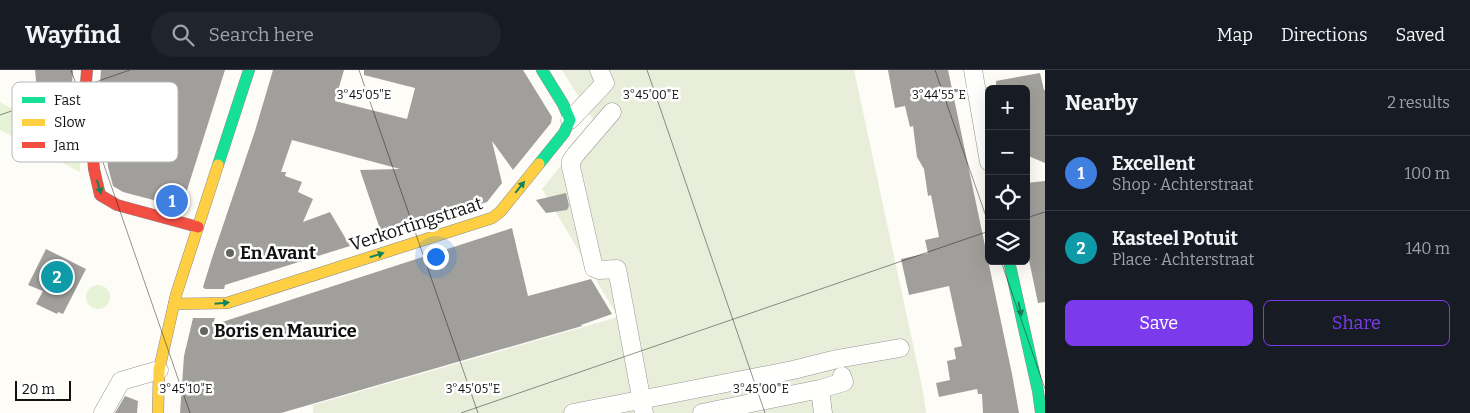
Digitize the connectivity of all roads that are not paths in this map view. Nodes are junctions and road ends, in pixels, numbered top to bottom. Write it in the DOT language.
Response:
graph roads {
  1 [pos="249,70"];
  2 [pos="542,70"];
  3 [pos="973,70"];
  4 [pos="607,74"];
  5 [pos="612,112"];
  6 [pos="570,120"];
  7 [pos="985,139"];
  8 [pos="93,162"];
  9 [pos="198,227"];
  10 [pos="1010,265"];
  11 [pos="174,304"];
  12 [pos="900,348"];
  13 [pos="840,367"];
  14 [pos="159,370"];
  15 [pos="774,385"];
  16 [pos="821,397"];
  17 [pos="643,407"];
  18 [pos="103,413"];
  19 [pos="158,413"];
  20 [pos="573,413"];
  21 [pos="702,413"];
  22 [pos="1041,413"];
  1 -- 9 [label="street"];
  2 -- 6 [label="street"];
  3 -- 7 [label="street"];
  4 -- 6 [label="street"];
  5 -- 17 [label="street"];
  11 -- 6 [label="street, Verkortingstraat, one-way"];
  8 -- 9 [label="street, one-way"];
  9 -- 11 [label="street"];
  10 -- 22 [label="street, one-way"];
  11 -- 14 [label="street"];
  12 -- 13 [label="street"];
  13 -- 15 [label="street"];
  13 -- 16 [label="street"];
  14 -- 18 [label="street"];
  14 -- 19 [label="street"];
  15 -- 16 [label="street"];
  15 -- 17 [label="street"];
  15 -- 21 [label="street"];
  17 -- 20 [label="street"];
}
